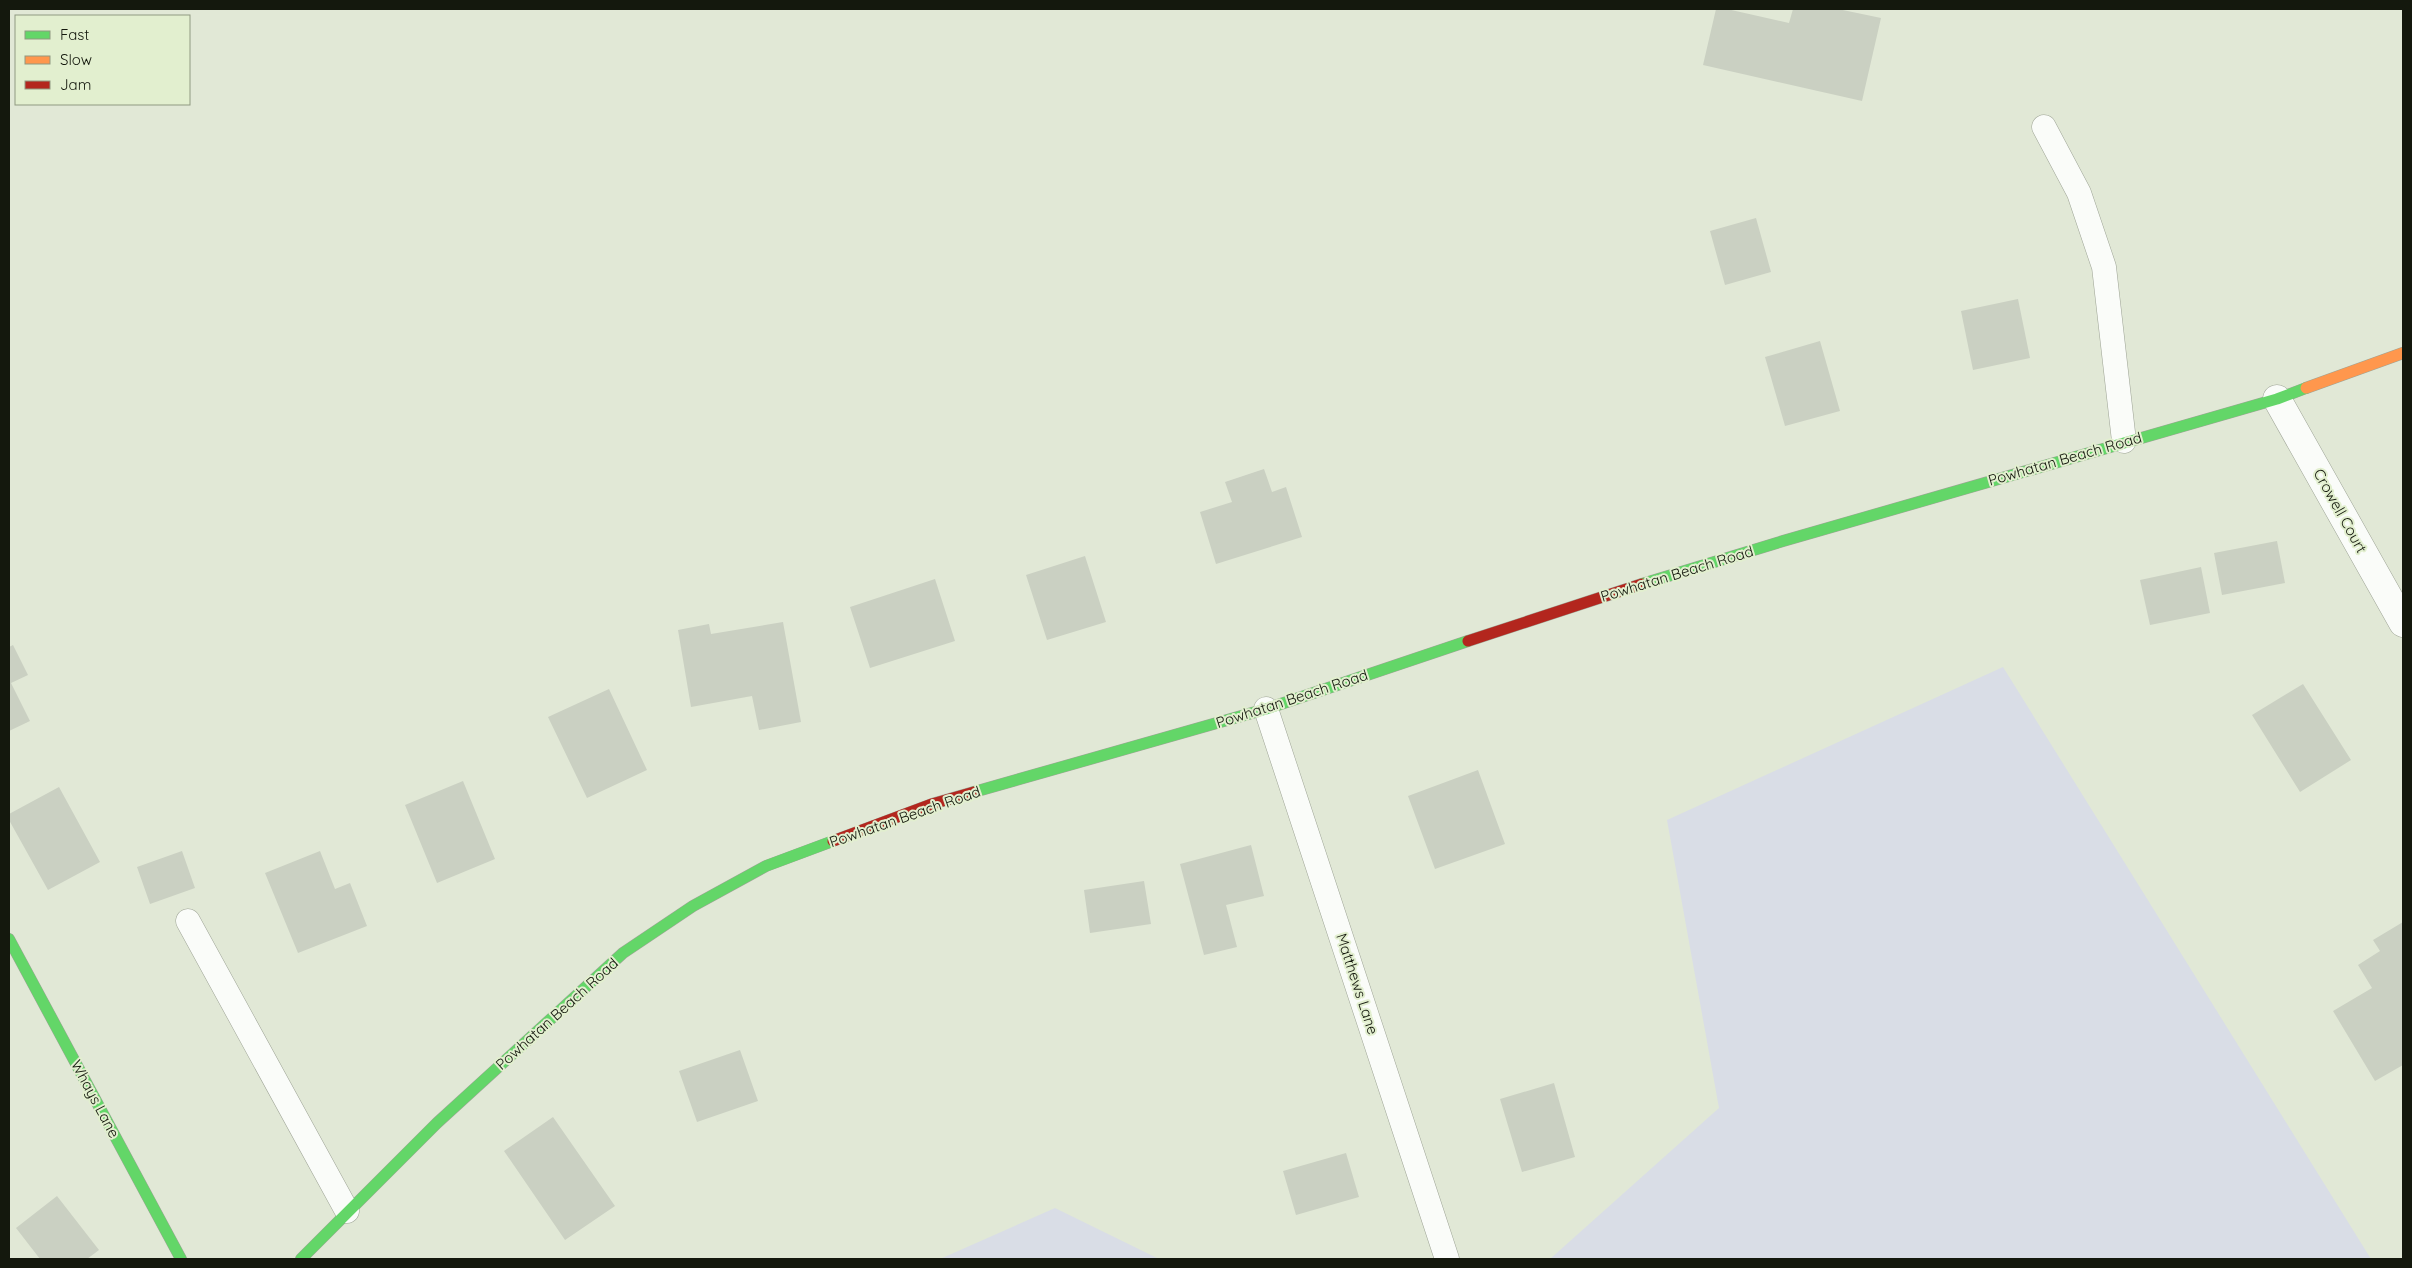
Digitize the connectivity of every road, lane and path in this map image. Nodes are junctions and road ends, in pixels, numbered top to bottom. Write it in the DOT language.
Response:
graph roads {
  1 [pos="2044,127"];
  2 [pos="2403,353"];
  3 [pos="2277,399"];
  4 [pos="2124,441"];
  5 [pos="2403,623"];
  6 [pos="1266,709"];
  7 [pos="188,922"];
  8 [pos="9,939"];
  9 [pos="347,1211"];
  10 [pos="181,1259"];
  11 [pos="301,1259"];
  12 [pos="1447,1259"];
  1 -- 4 [label="lane"];
  2 -- 3 [label="street, Powhatan Beach Road"];
  3 -- 4 [label="street, Powhatan Beach Road"];
  3 -- 5 [label="street, Crowell Court"];
  4 -- 6 [label="street, Powhatan Beach Road"];
  6 -- 9 [label="street, Powhatan Beach Road"];
  6 -- 12 [label="lane, Matthews Lane"];
  7 -- 9 [label="lane"];
  8 -- 10 [label="street, Whays Lane"];
  9 -- 11 [label="street, Powhatan Beach Road"];
}
